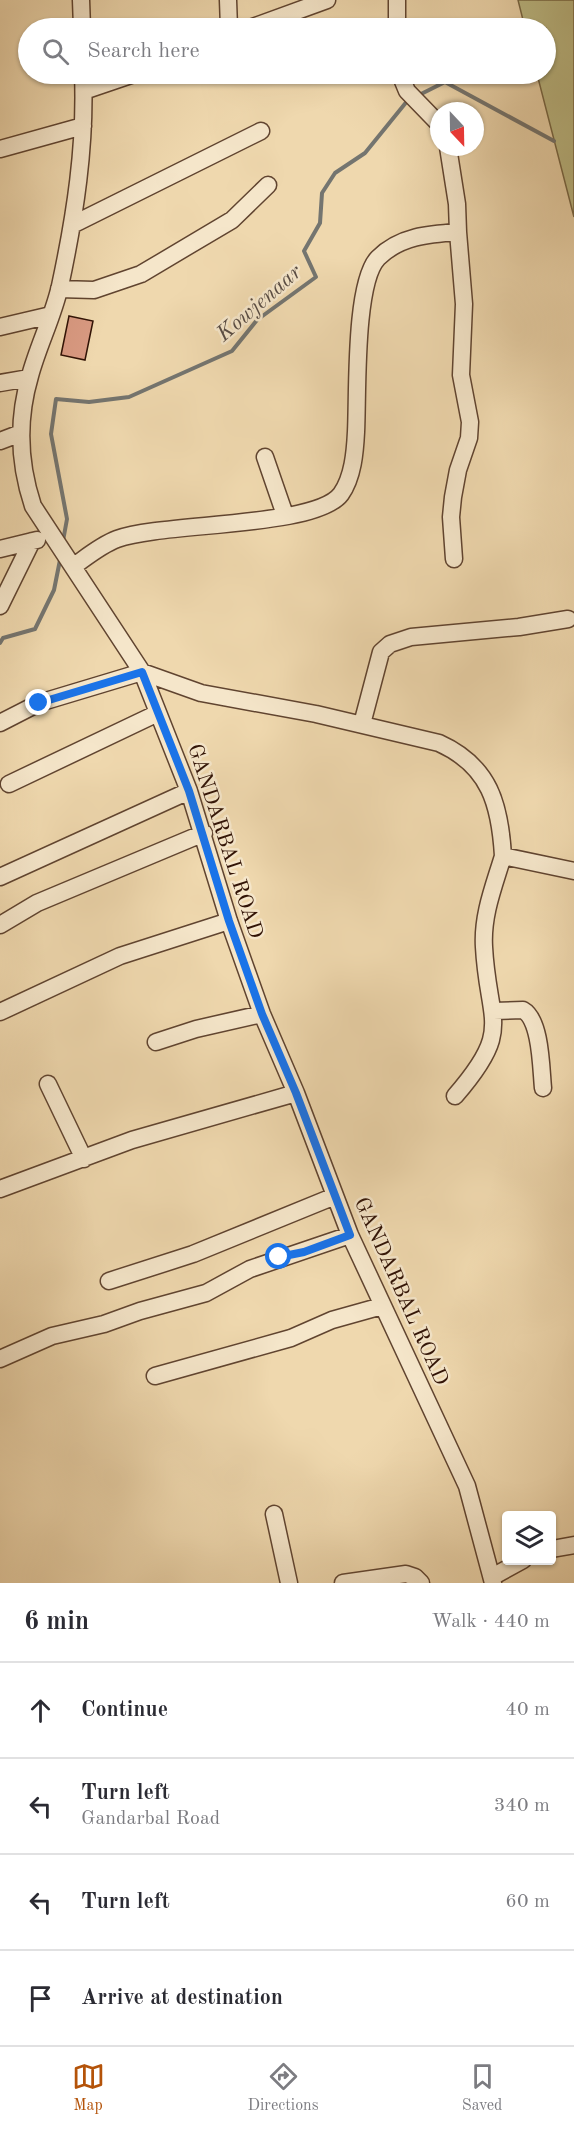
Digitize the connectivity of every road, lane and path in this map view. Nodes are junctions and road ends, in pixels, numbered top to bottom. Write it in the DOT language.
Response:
graph roads {
  1 [pos="81,0"];
  2 [pos="228,0"];
  3 [pos="327,0"];
  4 [pos="396,0"];
  5 [pos="82,18"];
  6 [pos="229,18"];
  7 [pos="278,18"];
  8 [pos="397,18"];
  9 [pos="84,84"];
  10 [pos="105,84"];
  11 [pos="404,84"];
  12 [pos="84,91"];
  13 [pos="430,115"];
  14 [pos="83,126"];
  15 [pos="261,131"];
  16 [pos="0,149"];
  17 [pos="449,156"];
  18 [pos="268,185"];
  19 [pos="72,225"];
  20 [pos="458,232"];
  21 [pos="59,289"];
  22 [pos="51,315"];
  23 [pos="0,327"];
  24 [pos="29,378"];
  25 [pos="0,383"];
  26 [pos="21,433"];
  27 [pos="0,441"];
  28 [pos="265,457"];
  29 [pos="285,515"];
  30 [pos="53,536"];
  31 [pos="32,541"];
  32 [pos="0,549"];
  33 [pos="454,559"];
  34 [pos="74,565"];
  35 [pos="0,606"];
  36 [pos="568,619"];
  37 [pos="142,672"];
  38 [pos="158,713"];
  39 [pos="0,723"];
  40 [pos="362,724"];
  41 [pos="9,784"];
  42 [pos="189,791"];
  43 [pos="204,833"];
  44 [pos="503,856"];
  45 [pos="574,871"];
  46 [pos="0,878"];
  47 [pos="229,921"];
  48 [pos="0,925"];
  49 [pos="494,1011"];
  50 [pos="0,1012"];
  51 [pos="262,1014"];
  52 [pos="156,1042"];
  53 [pos="48,1084"];
  54 [pos="543,1088"];
  55 [pos="296,1093"];
  56 [pos="455,1096"];
  57 [pos="84,1159"];
  58 [pos="0,1189"];
  59 [pos="335,1196"];
  60 [pos="350,1235"];
  61 [pos="109,1281"];
  62 [pos="382,1306"];
  63 [pos="0,1359"];
  64 [pos="155,1376"];
  65 [pos="274,1514"];
  66 [pos="574,1545"];
  67 [pos="556,1548"];
  68 [pos="516,1565"];
  69 [pos="493,1580"];
  70 [pos="289,1583"];
  71 [pos="343,1583"];
  72 [pos="421,1583"];
  1 -- 5 [label="street"];
  2 -- 6 [label="street"];
  3 -- 7 [label="street"];
  4 -- 8 [label="street"];
  9 -- 12 [label="street, GANDARBAL ROAD"];
  10 -- 12 [label="street"];
  11 -- 13 [label="street"];
  12 -- 14 [label="street, GANDARBAL ROAD"];
  14 -- 16 [label="street"];
  14 -- 19 [label="street, GANDARBAL ROAD"];
  15 -- 19 [label="street"];
  17 -- 20 [label="street"];
  18 -- 21 [label="street"];
  19 -- 21 [label="street, GANDARBAL ROAD"];
  20 -- 29 [label="street"];
  20 -- 33 [label="street"];
  21 -- 22 [label="street, GANDARBAL ROAD"];
  22 -- 23 [label="street"];
  22 -- 24 [label="street, GANDARBAL ROAD"];
  24 -- 25 [label="street"];
  24 -- 26 [label="street, GANDARBAL ROAD"];
  26 -- 27 [label="street"];
  26 -- 30 [label="street, GANDARBAL ROAD"];
  28 -- 29 [label="street"];
  29 -- 34 [label="street"];
  30 -- 31 [label="street"];
  30 -- 34 [label="street, GANDARBAL ROAD"];
  31 -- 32 [label="street"];
  31 -- 35 [label="street"];
  34 -- 37 [label="street, GANDARBAL ROAD"];
  36 -- 40 [label="street"];
  37 -- 38 [label="street, GANDARBAL ROAD"];
  37 -- 39 [label="street"];
  37 -- 40 [label="street"];
  38 -- 41 [label="street"];
  38 -- 42 [label="street, GANDARBAL ROAD"];
  40 -- 44 [label="street"];
  42 -- 43 [label="street, GANDARBAL ROAD"];
  42 -- 46 [label="street"];
  43 -- 47 [label="street, GANDARBAL ROAD"];
  43 -- 48 [label="street"];
  44 -- 45 [label="street"];
  44 -- 49 [label="street"];
  47 -- 50 [label="street"];
  47 -- 51 [label="street, GANDARBAL ROAD"];
  49 -- 54 [label="street"];
  49 -- 56 [label="street"];
  51 -- 52 [label="street"];
  51 -- 55 [label="street, GANDARBAL ROAD"];
  53 -- 57 [label="street"];
  55 -- 57 [label="street"];
  55 -- 59 [label="street, GANDARBAL ROAD"];
  57 -- 58 [label="street"];
  59 -- 60 [label="street, GANDARBAL ROAD"];
  59 -- 61 [label="street"];
  60 -- 62 [label="street, GANDARBAL ROAD"];
  60 -- 63 [label="street"];
  62 -- 64 [label="street"];
  62 -- 69 [label="street, GANDARBAL ROAD"];
  65 -- 70 [label="street"];
  66 -- 67 [label="street"];
  68 -- 69 [label="street"];
  71 -- 72 [label="street"];
}
